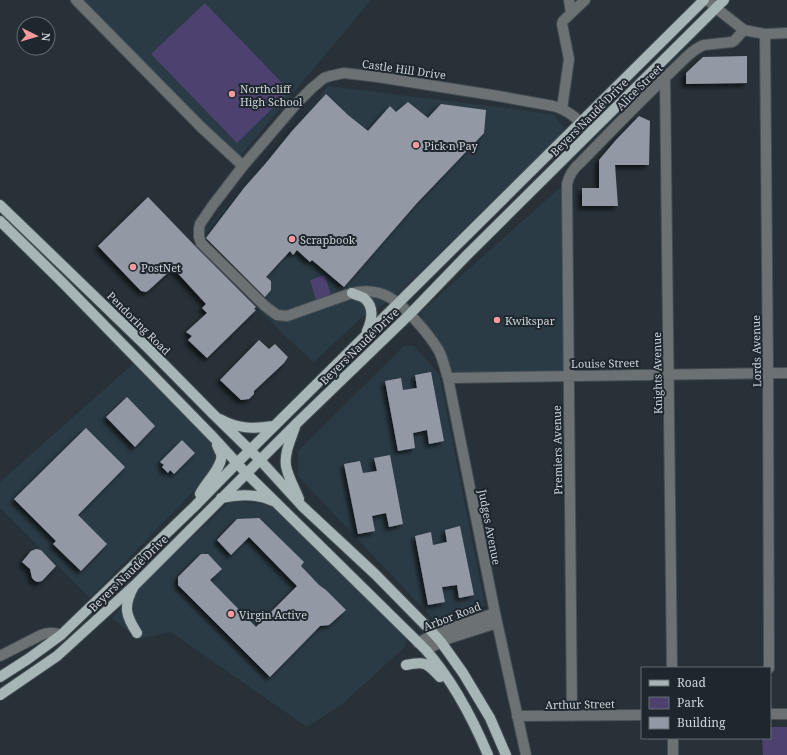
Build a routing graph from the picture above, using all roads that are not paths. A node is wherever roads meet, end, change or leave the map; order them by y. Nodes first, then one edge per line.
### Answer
1 (76, 0) edge
2 (569, 0) edge
3 (585, 0) edge
4 (704, 0) edge
5 (708, 0) edge
6 (724, 0) edge
7 (716, 8) junction
8 (571, 13) junction
9 (744, 30) junction
10 (787, 33) edge
11 (765, 34) junction
12 (665, 78) junction
13 (562, 109) junction
14 (581, 122) junction
15 (590, 132) junction
16 (243, 166) junction
17 (567, 184) joint
18 (0, 205) edge
19 (0, 221) edge
20 (352, 294) junction
21 (399, 303) junction
22 (410, 314) junction
23 (366, 335) junction
24 (768, 373) junction
25 (787, 373) edge
26 (669, 374) junction
27 (568, 376) junction
28 (448, 378) junction
29 (212, 413) junction
30 (297, 423) junction
31 (273, 426) junction
32 (215, 439) junction
33 (249, 450) junction
34 (260, 460) junction
35 (236, 462) junction
36 (246, 473) junction
37 (221, 498) junction
38 (197, 503) junction
39 (278, 504) junction
40 (302, 506) junction
41 (135, 585) junction
42 (108, 610) junction
43 (495, 612) junction
44 (497, 623) junction
45 (137, 633) dead end
46 (434, 634) junction
47 (61, 635) junction
48 (441, 642) junction
49 (418, 643) junction
50 (426, 650) junction
51 (0, 656) edge
52 (406, 665) dead end
53 (672, 667) edge
54 (769, 667) edge
55 (0, 677) edge
56 (458, 693) junction
57 (0, 695) edge
58 (771, 714) edge
59 (787, 714) edge
60 (641, 715) edge
61 (517, 716) junction
62 (572, 716) junction
63 (673, 739) edge
64 (488, 755) edge
65 (506, 755) edge
66 (526, 755) edge
67 (673, 755) edge

1 - 16 street
2 - 8 street
3 - 8 street
4 - 14 main road, Beyers Naudé Drive
5 - 7 street
6 - 7 main road, Beyers Naudé Drive
7 - 9 street
7 - 15 main road, Beyers Naudé Drive
8 - 13 street
9 - 11 street
9 - 12 street, Alice Street
10 - 11 street
11 - 24 street, Lords Avenue
12 - 17 street, Alice Street
12 - 26 street, Knights Avenue
13 - 14 street, Castle Hill Drive
13 - 16 street, Castle Hill Drive
14 - 15 street, Castle Hill Drive
14 - 21 main road, Beyers Naudé Drive
15 - 22 main road, Beyers Naudé Drive
16 - 20 street, Castle Hill Drive
17 - 27 street, Premiers Avenue
18 - 29 main road, Pendoring Road
19 - 32 main road
20 - 21 street, Castle Hill Drive
20 - 23 main road
21 - 22 street, Castle Hill Drive
21 - 23 main road, Beyers Naudé Drive
22 - 28 street, Judges Avenue
22 - 30 main road, Beyers Naudé Drive
23 - 31 main road, Beyers Naudé Drive
24 - 25 street, Louise Street
24 - 26 street, Louise Street
24 - 54 street, Lords Avenue
26 - 27 street, Louise Street
26 - 53 street, Knights Avenue
27 - 28 street, Louise Street
27 - 62 street, Premiers Avenue
28 - 43 street, Judges Avenue
29 - 31 main road
29 - 33 main road, Pendoring Road
30 - 34 main road, Beyers Naudé Drive
30 - 40 main road
31 - 33 main road, Beyers Naudé Drive
32 - 35 main road
32 - 38 main road
33 - 34 main road, Pendoring Road
33 - 35 main road, Beyers Naudé Drive
34 - 36 main road, Beyers Naudé Drive
34 - 40 main road
35 - 36 main road
35 - 38 main road, Beyers Naudé Drive
36 - 37 main road, Beyers Naudé Drive
36 - 39 main road
37 - 39 main road
37 - 41 main road, Beyers Naudé Drive
38 - 47 main road, Beyers Naudé Drive
39 - 49 main road
40 - 46 main road
41 - 42 main road, Beyers Naudé Drive
41 - 45 main road
42 - 47 main road
42 - 57 main road, Beyers Naudé Drive
43 - 44 street, Judges Avenue
43 - 46 street, Arbor Road
44 - 48 street, Arbor Road
44 - 61 street, Judges Avenue
46 - 48 main road
46 - 49 street, Arbor Road
47 - 51 street
47 - 55 main road, Beyers Naudé Drive
48 - 50 street, Arbor Road
48 - 65 main road
49 - 50 main road
50 - 56 main road
52 - 56 main road
56 - 64 main road
58 - 59 street
60 - 62 street, Arthur Street
61 - 62 street, Arthur Street
61 - 66 street, Judges Avenue
63 - 67 street

